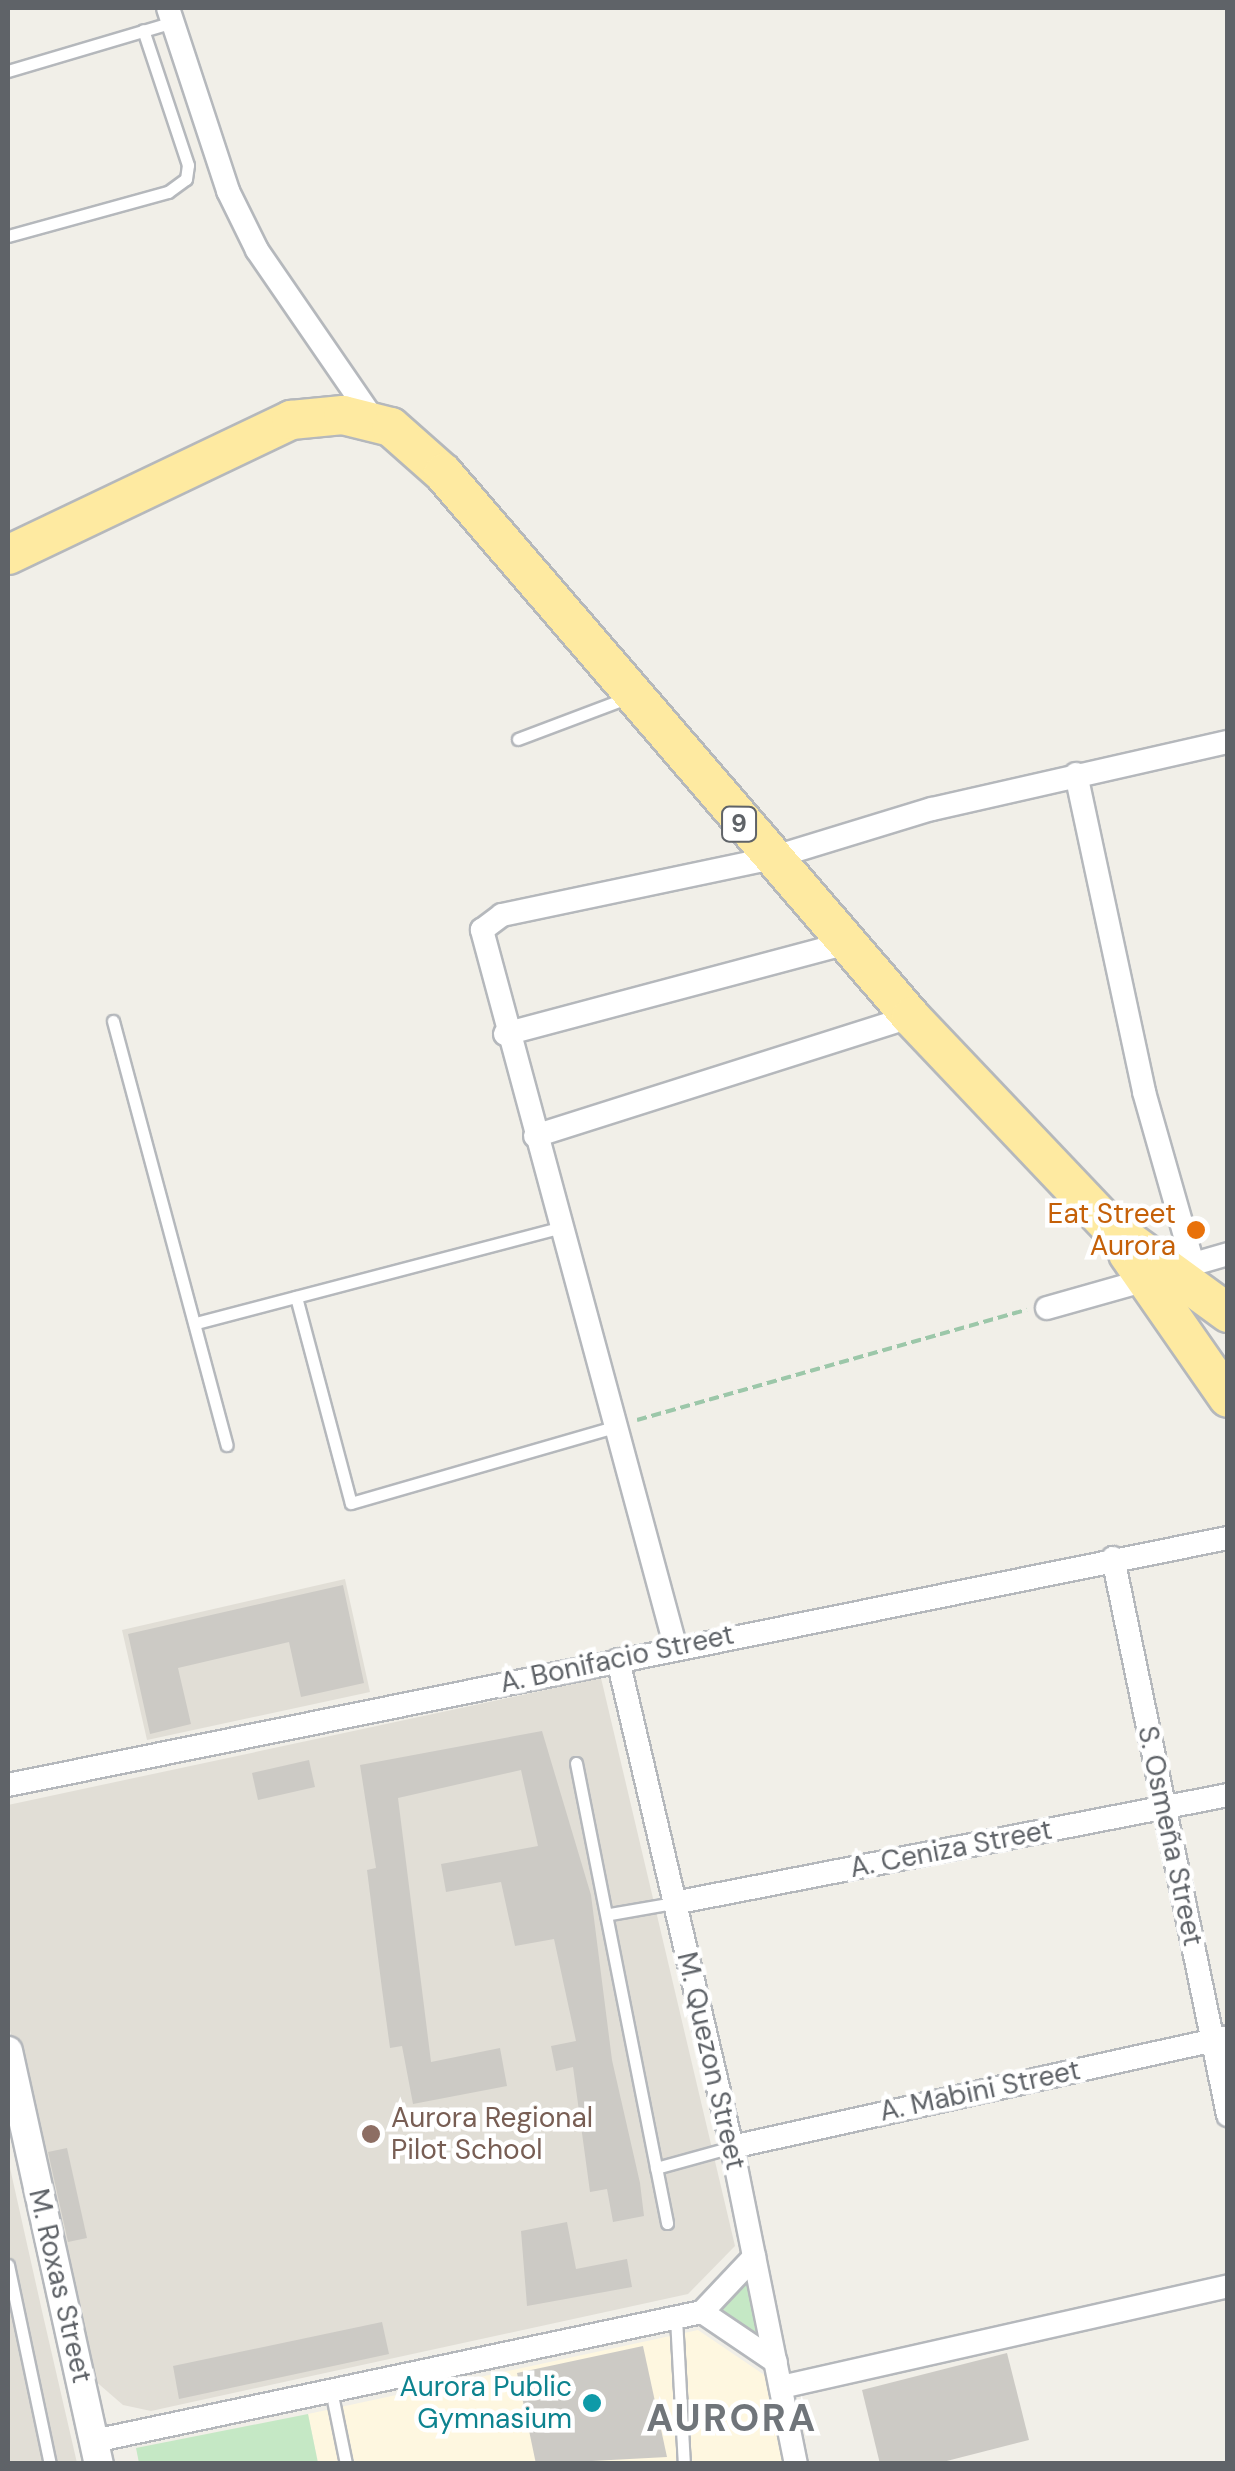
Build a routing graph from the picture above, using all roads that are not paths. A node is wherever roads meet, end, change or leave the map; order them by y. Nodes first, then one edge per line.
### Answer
1 (171, 15) edge
2 (142, 30) junction
3 (8, 70) edge
4 (8, 236) edge
5 (373, 420) junction
6 (8, 555) edge
7 (634, 696) junction
8 (518, 739) dead end
9 (1228, 742) edge
10 (1076, 774) junction
11 (768, 859) junction
12 (843, 944) junction
13 (911, 1017) junction
14 (113, 1021) dead end
15 (505, 1034) junction
16 (535, 1136) junction
17 (561, 1227) junction
18 (1228, 1254) edge
19 (1169, 1272) junction
20 (296, 1296) junction
21 (1047, 1308) road end
22 (1228, 1313) edge
23 (200, 1322) junction
24 (1228, 1398) edge
25 (620, 1425) junction
26 (228, 1446) dead end
27 (1228, 1538) edge
28 (1113, 1558) junction
29 (675, 1645) junction
30 (618, 1660) junction
31 (576, 1763) dead end
32 (8, 1785) edge
33 (1228, 1795) edge
34 (1164, 1807) junction
35 (674, 1903) junction
36 (610, 1914) junction
37 (1220, 2039) edge
38 (8, 2051) edge
39 (1228, 2115) edge
40 (732, 2147) junction
41 (656, 2168) junction
42 (667, 2222) dead end
43 (754, 2257) junction
44 (8, 2265) edge
45 (1228, 2286) edge
46 (702, 2312) junction
47 (676, 2318) junction
48 (776, 2362) junction
49 (780, 2386) junction
50 (331, 2390) junction
51 (97, 2452) edge
52 (50, 2464) edge
53 (346, 2464) edge
54 (684, 2464) edge
55 (796, 2464) edge

1 - 2 lane
1 - 5 street
2 - 3 lane
2 - 4 lane
5 - 6 highway
5 - 7 highway, 9
7 - 8 lane
7 - 11 highway, 9
9 - 10 street
10 - 11 street
10 - 19 street
11 - 12 highway, 9
11 - 15 street
12 - 13 highway, 9
12 - 15 street
13 - 16 street
13 - 19 highway, 9
14 - 23 lane
15 - 16 street
16 - 17 street
17 - 20 lane
17 - 25 street
18 - 19 street
19 - 21 street
19 - 22 highway, 9
19 - 24 highway, 9
20 - 23 lane
20 - 25 lane
23 - 26 lane
25 - 29 street
27 - 28 street, A. Bonifacio Street
28 - 29 street, A. Bonifacio Street
28 - 34 street, S. Osmeña Street
29 - 30 street, A. Bonifacio Street
30 - 32 street, A. Bonifacio Street
30 - 35 street, M. Quezon Street
31 - 36 lane
33 - 34 street, A. Ceniza Street
34 - 35 street, A. Ceniza Street
34 - 37 street, S. Osmeña Street
35 - 36 lane
35 - 40 street, M. Quezon Street
36 - 41 lane
37 - 39 street, S. Osmeña Street
37 - 40 street, A. Mabini Street
38 - 51 street, M. Roxas Street
40 - 41 lane
40 - 43 street, M. Quezon Street
41 - 42 lane
43 - 46 street
43 - 48 street, M. Quezon Street
44 - 52 lane
45 - 49 street
46 - 47 street
46 - 48 street
47 - 50 street
47 - 54 lane
48 - 49 street, M. Quezon Street
49 - 55 street, M. Quezon Street
50 - 51 street
50 - 53 lane

